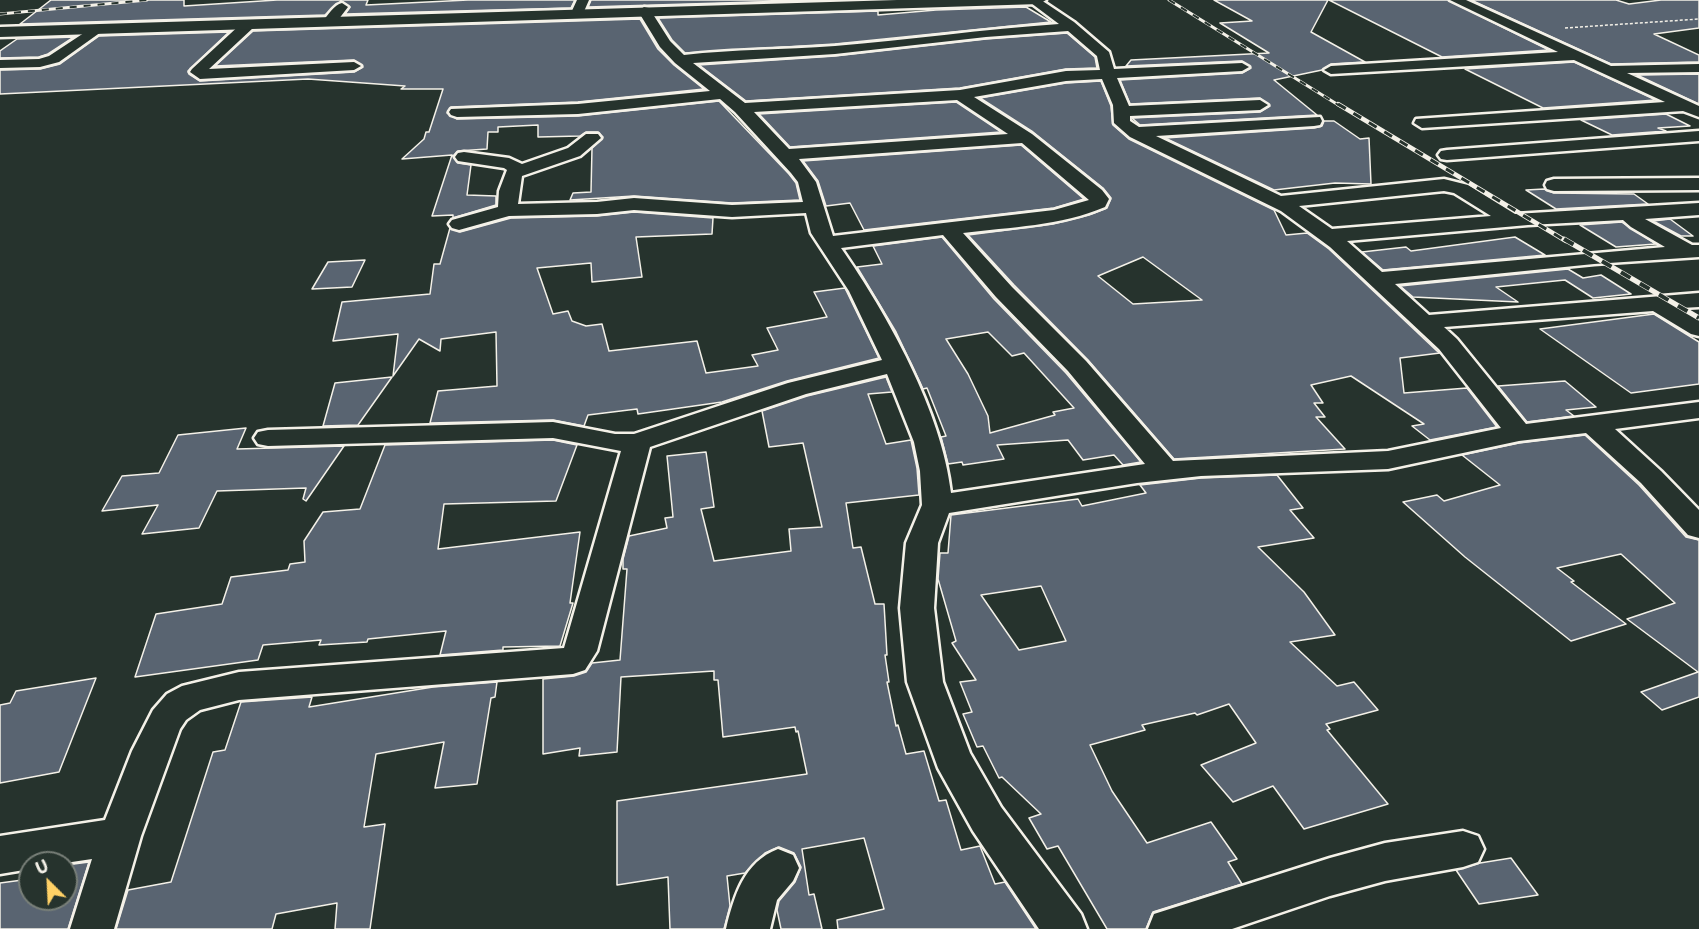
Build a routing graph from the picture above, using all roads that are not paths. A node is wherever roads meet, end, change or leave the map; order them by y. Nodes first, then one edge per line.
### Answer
1 (1033, 0) edge
2 (1039, 0) edge
3 (1456, 0) edge
4 (342, 7) dead end
5 (580, 7) edge
6 (644, 11) junction
7 (330, 21) junction
8 (248, 25) junction
9 (1070, 27) junction
10 (96, 29) junction
11 (0, 32) edge
12 (732, 42) dead end
13 (675, 54) junction
14 (1576, 56) junction
15 (0, 64) edge
16 (354, 66) dead end
17 (1242, 67) dead end
18 (1699, 68) edge
19 (1330, 70) dead end
20 (1608, 70) junction
21 (1108, 74) junction
22 (960, 95) junction
23 (731, 101) junction
24 (1275, 105) dead end
25 (1695, 106) edge
26 (1121, 111) junction
27 (457, 112) dead end
28 (1314, 121) dead end
29 (1422, 123) dead end
30 (1136, 133) junction
31 (1699, 136) edge
32 (592, 138) dead end
33 (1026, 138) junction
34 (786, 155) junction
35 (1447, 155) dead end
36 (464, 158) dead end
37 (518, 170) junction
38 (1699, 183) edge
39 (1554, 185) dead end
40 (1278, 202) junction
41 (813, 207) junction
42 (1699, 209) edge
43 (508, 210) junction
44 (1639, 213) junction
45 (1511, 220) junction
46 (459, 224) dead end
47 (950, 229) junction
48 (1328, 236) junction
49 (827, 243) junction
50 (1693, 251) edge
51 (1376, 279) junction
52 (1699, 300) edge
53 (1658, 304) junction
54 (1424, 322) junction
55 (1699, 330) edge
56 (896, 364) junction
57 (1699, 410) edge
58 (1592, 423) junction
59 (1519, 433) junction
60 (268, 438) dead end
61 (637, 442) junction
62 (1166, 471) junction
63 (937, 505) junction
64 (1699, 528) edge
65 (120, 836) junction
66 (1463, 849) dead end
67 (0, 855) edge
68 (778, 868) dead end
69 (92, 929) edge
70 (748, 929) edge
71 (1065, 929) edge
72 (1170, 929) edge

1 - 2 main road
1 - 6 main road
1 - 9 street
3 - 14 street
4 - 7 street
5 - 6 main road
5 - 7 main road
6 - 13 street
7 - 8 main road
8 - 10 main road
8 - 16 street
9 - 13 street
9 - 21 street
10 - 11 main road
10 - 15 street
12 - 13 street
13 - 23 street
14 - 19 street
14 - 20 street
17 - 21 street
18 - 20 street
20 - 25 street
21 - 22 street
21 - 26 street
22 - 23 street
22 - 33 street
23 - 27 street
23 - 34 street
24 - 26 street
25 - 29 street
26 - 30 street
28 - 30 street
30 - 40 street
31 - 35 street
32 - 37 street
33 - 34 street
33 - 47 street
34 - 41 street
36 - 37 street
37 - 43 street
38 - 39 street
40 - 45 street
40 - 48 street
41 - 43 street
41 - 49 street
42 - 44 street
43 - 46 street
44 - 45 street
44 - 50 street
45 - 48 street
47 - 49 street
47 - 62 street
48 - 51 street
49 - 56 street
50 - 51 street
51 - 54 street
52 - 53 street
53 - 54 street
53 - 55 street
54 - 59 street
56 - 61 street
56 - 63 street
57 - 58 street
58 - 59 street
58 - 64 street
59 - 62 street
60 - 61 street
61 - 65 street
62 - 63 street
63 - 71 street
65 - 67 street
65 - 69 street
66 - 72 street
68 - 70 street

